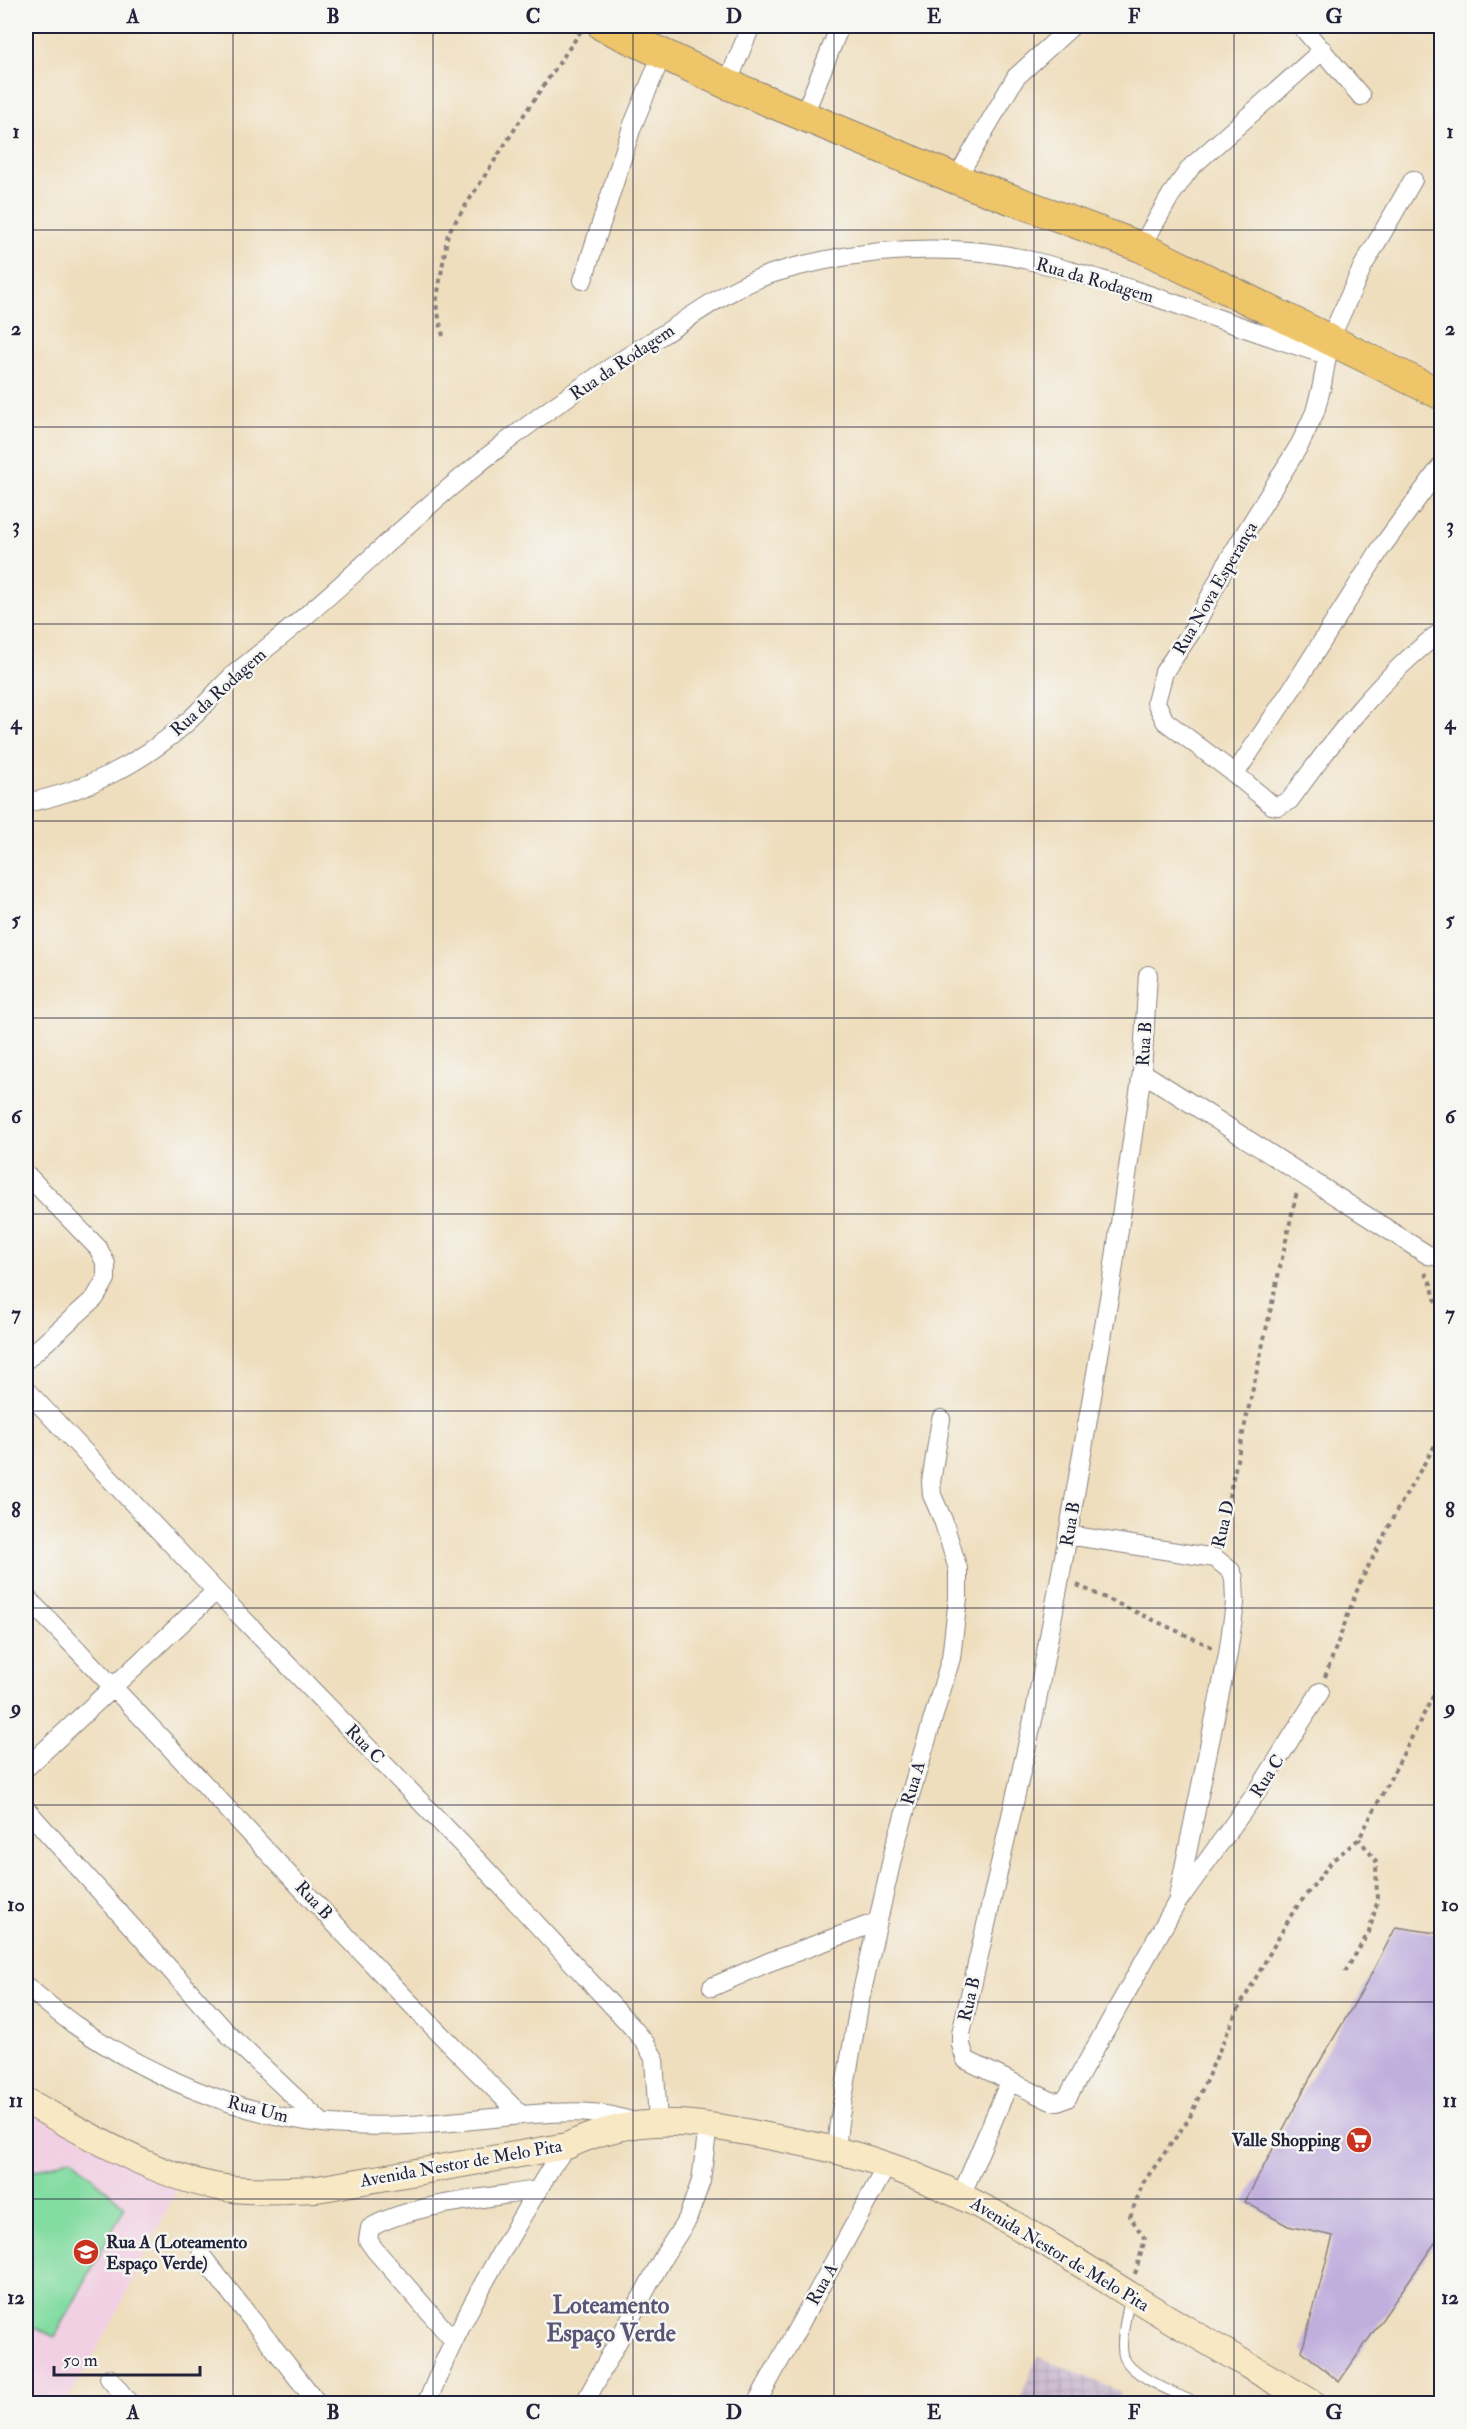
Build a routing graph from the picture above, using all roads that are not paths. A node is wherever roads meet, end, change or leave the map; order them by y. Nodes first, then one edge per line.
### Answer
1 (751, 26) edge
2 (840, 26) edge
3 (1072, 26) edge
4 (1301, 26) edge
5 (614, 28) edge
6 (1323, 50) junction
7 (663, 52) junction
8 (727, 84) junction
9 (1361, 96) dead end
10 (804, 116) junction
11 (956, 179) junction
12 (1413, 180) dead end
13 (1141, 247) junction
14 (584, 280) dead end
15 (1328, 347) junction
16 (1442, 395) edge
17 (1442, 465) edge
18 (1442, 632) edge
19 (1235, 774) junction
20 (26, 803) edge
21 (1148, 975) dead end
22 (1142, 1072) junction
23 (26, 1174) edge
24 (1442, 1257) edge
25 (26, 1360) edge
26 (26, 1393) edge
27 (941, 1419) dead end
28 (1068, 1535) junction
29 (216, 1591) junction
30 (26, 1597) edge
31 (113, 1685) junction
32 (1320, 1692) road end
33 (26, 1768) edge
34 (26, 1809) edge
35 (1176, 1904) junction
36 (877, 1922) junction
37 (26, 1986) edge
38 (712, 1987) dead end
39 (1009, 2083) junction
40 (26, 2101) edge
41 (521, 2115) junction
42 (322, 2123) junction
43 (648, 2123) junction
44 (708, 2125) junction
45 (567, 2146) junction
46 (836, 2150) junction
47 (887, 2165) junction
48 (537, 2190) junction
49 (961, 2196) junction
50 (201, 2255) dead end
51 (1130, 2295) junction
52 (454, 2341) junction
53 (109, 2378) dead end
54 (433, 2402) edge
55 (130, 2403) edge
56 (318, 2403) edge
57 (584, 2403) edge
58 (756, 2403) edge
59 (1199, 2403) edge
60 (1314, 2403) edge

1 - 8 street
2 - 10 street
3 - 11 street
4 - 6 street
5 - 7 main road
6 - 9 street
6 - 13 street
7 - 8 main road
7 - 14 street
8 - 10 main road
10 - 11 main road
11 - 13 main road
12 - 15 street, Rua Nova Esperança
13 - 15 main road
15 - 16 main road
15 - 19 street, Rua Nova Esperança
15 - 20 street, Rua da Rodagem
17 - 19 street
18 - 19 street, Rua Nova Esperança
21 - 22 street, Rua B
22 - 24 street
22 - 28 street, Rua B
23 - 25 street
26 - 29 street, Rua C
27 - 36 street, Rua A
28 - 35 street, Rua D
28 - 39 street, Rua B
29 - 31 street
29 - 43 street, Rua C
30 - 31 street, Rua B
31 - 33 street
31 - 41 street, Rua B
32 - 35 street, Rua C
34 - 42 street
35 - 39 street, Rua C
36 - 38 street
36 - 46 street, Rua A
37 - 42 street, Rua Um
39 - 49 street
40 - 45 main road, Avenida Nestor de Melo Pita
41 - 42 street, Rua Um
41 - 43 street
43 - 44 main road, Avenida Nestor de Melo Pita
43 - 45 main road, Avenida Nestor de Melo Pita
44 - 46 main road, Avenida Nestor de Melo Pita
44 - 57 street
45 - 48 street
46 - 47 main road, Avenida Nestor de Melo Pita
47 - 49 main road, Avenida Nestor de Melo Pita
47 - 58 street, Rua A
48 - 52 street
48 - 52 street
49 - 51 main road, Avenida Nestor de Melo Pita
50 - 56 street
51 - 59 lane
51 - 60 main road, Avenida Nestor de Melo Pita
52 - 54 street
53 - 55 street

